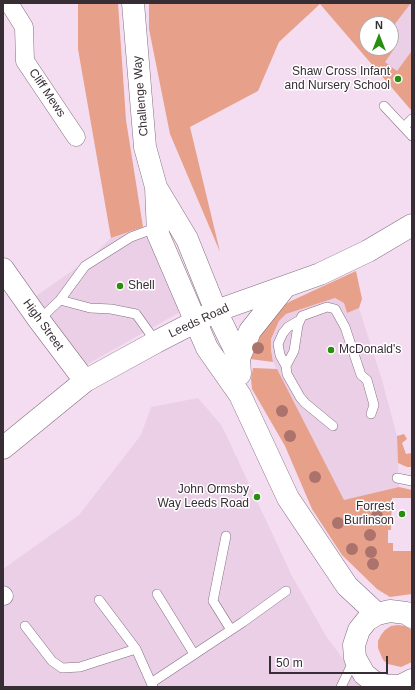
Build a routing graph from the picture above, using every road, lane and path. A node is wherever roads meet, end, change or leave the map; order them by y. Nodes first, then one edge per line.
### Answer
1 (9, 3) edge
2 (133, 3) edge
3 (384, 106) dead end
4 (412, 119) edge
5 (404, 127) junction
6 (412, 136) edge
7 (76, 137) dead end
8 (156, 187) junction
9 (412, 225) edge
10 (158, 227) junction
11 (3, 268) edge
12 (285, 286) junction
13 (60, 300) junction
14 (216, 311) junction
15 (39, 320) junction
16 (300, 320) junction
17 (195, 321) junction
18 (156, 342) junction
19 (239, 358) junction
20 (286, 366) junction
21 (85, 381) junction
22 (240, 395) junction
23 (370, 414) dead end
24 (333, 426) dead end
25 (3, 448) edge
26 (397, 478) dead end
27 (412, 481) edge
28 (226, 536) dead end
29 (347, 586) junction
30 (286, 591) dead end
31 (157, 594) dead end
32 (99, 600) dead end
33 (377, 614) junction
34 (410, 614) edge
35 (25, 626) dead end
36 (231, 630) junction
37 (359, 630) junction
38 (136, 649) junction
39 (194, 654) junction
40 (355, 658) junction
41 (368, 684) edge
42 (405, 684) edge
43 (152, 685) edge
44 (341, 687) edge

1 - 7 street, Cliff Mews
2 - 8 main road, Challenge Way
3 - 5 lane
4 - 5 lane
5 - 6 lane
8 - 10 main road, Challenge Way
8 - 14 main road, Challenge Way
9 - 12 main road, Leeds Road
10 - 13 lane
10 - 17 main road, Challenge Way
11 - 15 main road, High Street
12 - 14 main road, Leeds Road
12 - 19 main road
13 - 15 lane
13 - 18 lane
14 - 17 main road, Leeds Road
14 - 19 main road, Challenge Way
15 - 21 main road, High Street
16 - 20 lane
16 - 20 lane
16 - 23 lane
17 - 18 main road, Leeds Road
17 - 22 main road, Challenge Way
18 - 21 main road, Leeds Road
19 - 22 main road
20 - 24 lane
21 - 25 main road, Leeds Road
22 - 29 main road
26 - 27 lane
28 - 36 lane
29 - 33 main road
29 - 37 main road
30 - 36 lane
31 - 39 lane
32 - 38 lane
33 - 34 main road
33 - 37 main road
35 - 38 lane
36 - 39 lane
37 - 40 main road
38 - 43 lane
39 - 43 lane
40 - 41 main road
40 - 44 lane
41 - 42 main road

